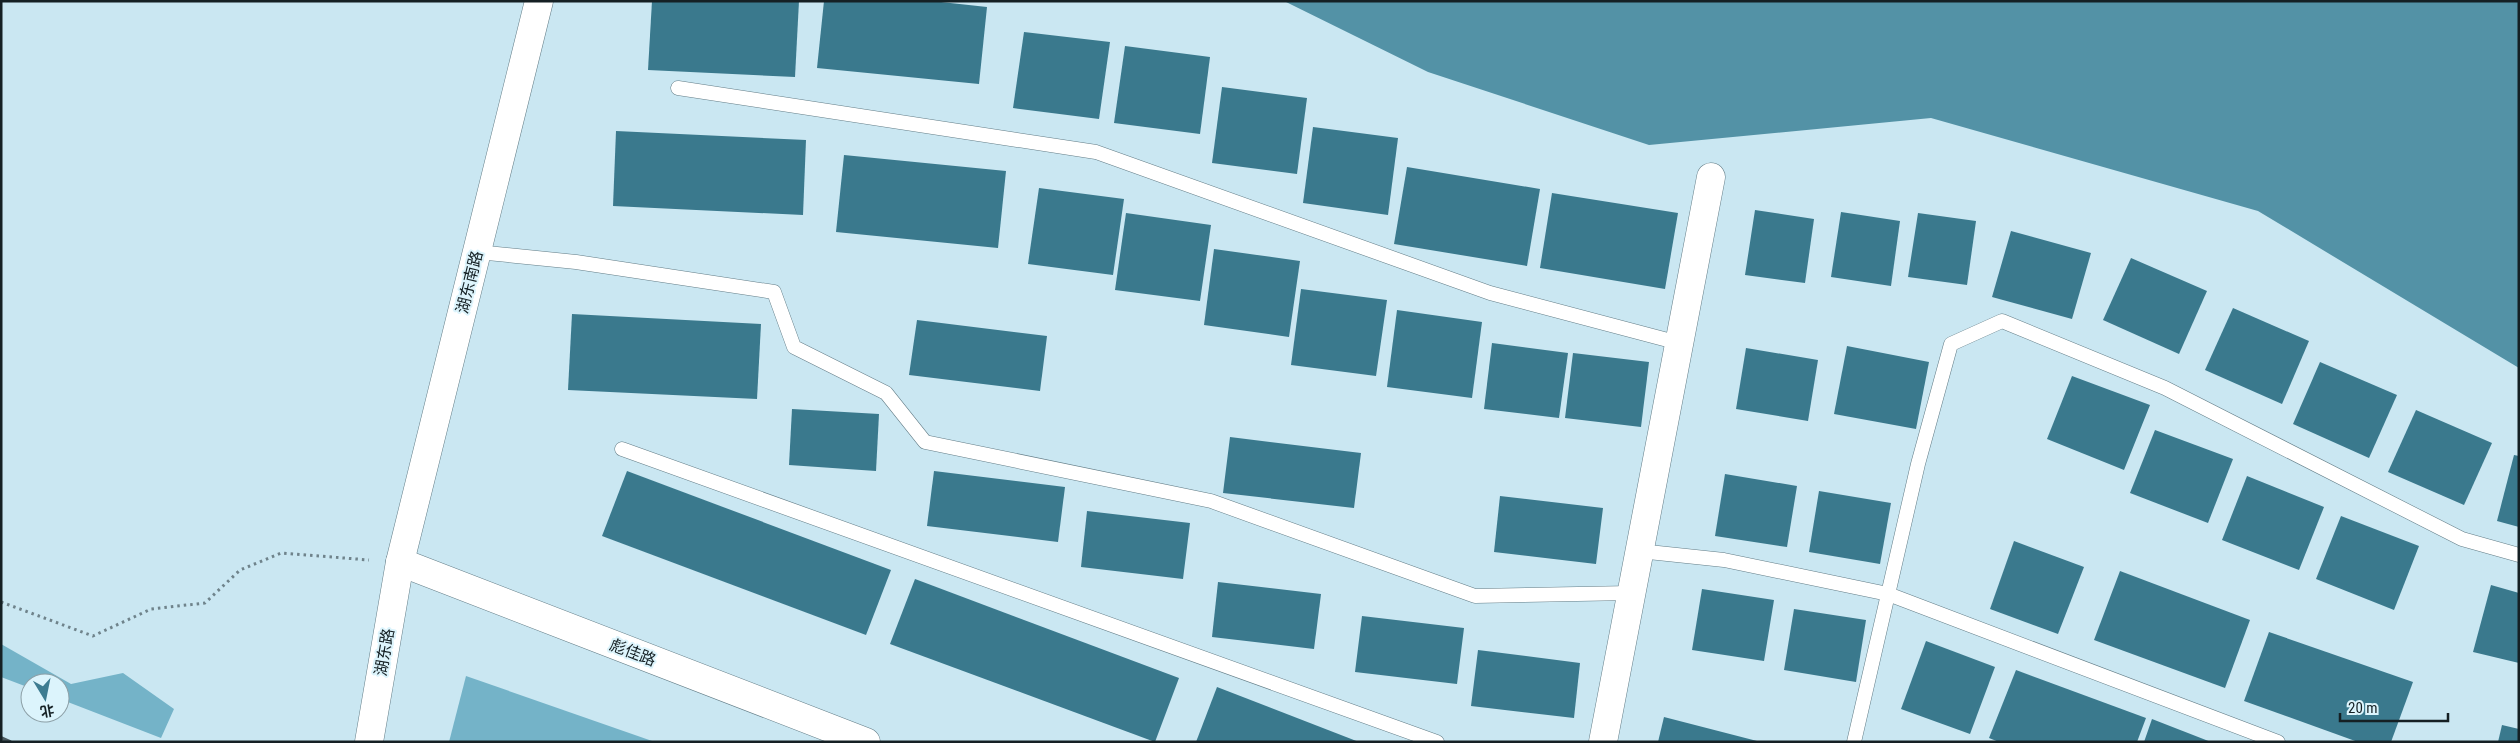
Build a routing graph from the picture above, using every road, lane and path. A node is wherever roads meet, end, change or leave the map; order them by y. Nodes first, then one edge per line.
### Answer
1 (539, 1) edge
2 (678, 88) dead end
3 (1711, 177) dead end
4 (477, 252) junction
5 (1679, 343) junction
6 (622, 449) dead end
7 (1639, 551) junction
8 (2519, 555) edge
9 (400, 562) junction
10 (1631, 593) junction
11 (1888, 594) junction
12 (1, 602) edge
13 (369, 742) edge
14 (866, 742) edge
15 (1437, 742) edge
16 (1603, 742) edge
17 (1854, 742) edge
18 (2278, 742) edge

1 - 4 street, 湖东南路
2 - 5 lane
3 - 5 street
4 - 9 street, 湖东南路
4 - 10 lane
5 - 7 street
6 - 15 lane
7 - 10 street
7 - 11 lane
8 - 11 lane
9 - 12 path
9 - 13 street, 湖东路
9 - 14 street, 彪佳路
10 - 16 street
11 - 17 lane
11 - 18 lane

